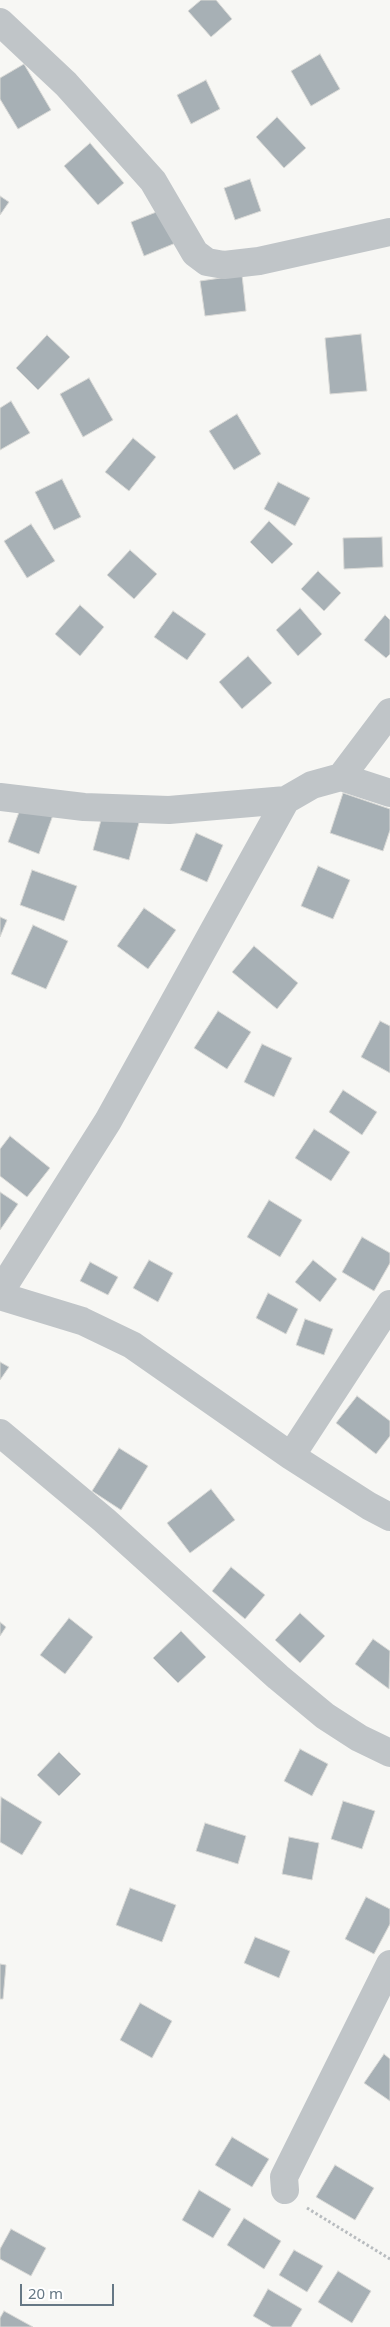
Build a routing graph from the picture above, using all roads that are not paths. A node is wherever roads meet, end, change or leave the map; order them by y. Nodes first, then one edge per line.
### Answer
1 (2, 28) edge
2 (390, 232) edge
3 (390, 712) edge
4 (342, 778) junction
5 (390, 793) edge
6 (0, 796) edge
7 (286, 800) junction
8 (0, 1292) edge
9 (0, 1296) edge
10 (390, 1304) edge
11 (0, 1433) edge
12 (291, 1456) junction
13 (390, 1517) edge
14 (390, 1753) edge
15 (390, 1964) edge
16 (285, 2190) road end

1 - 2 street
3 - 4 street
4 - 5 street
4 - 7 street
6 - 7 street
7 - 8 street
9 - 12 street
10 - 12 street
11 - 14 street
12 - 13 street
15 - 16 street

